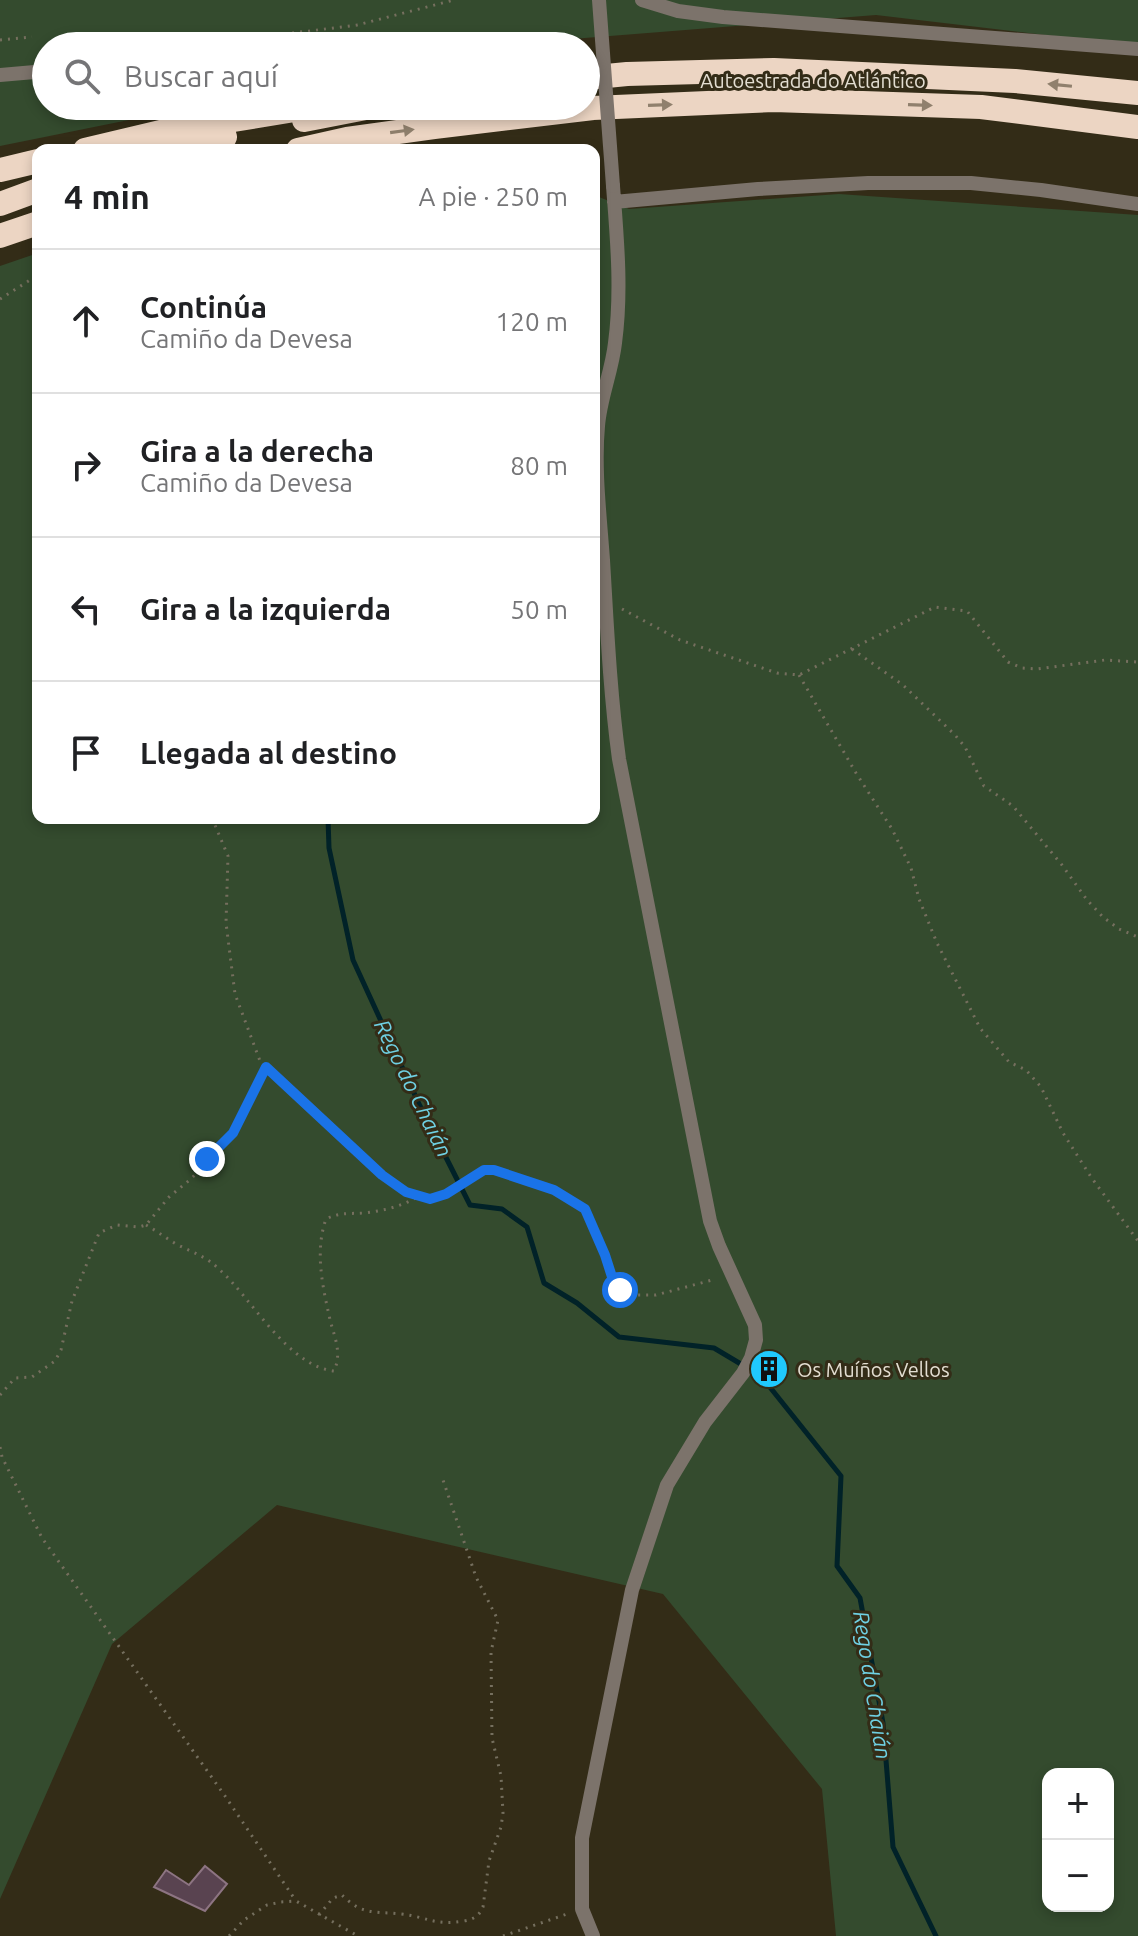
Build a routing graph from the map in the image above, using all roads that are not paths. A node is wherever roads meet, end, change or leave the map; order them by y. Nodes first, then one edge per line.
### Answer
1 (599, 0) edge
2 (642, 0) edge
3 (1138, 49) edge
4 (32, 72) edge
5 (0, 75) edge
6 (600, 77) edge
7 (1138, 93) edge
8 (600, 108) edge
9 (233, 120) edge
10 (310, 120) edge
11 (493, 120) edge
12 (1138, 127) edge
13 (110, 144) edge
14 (196, 144) edge
15 (325, 144) edge
16 (32, 162) edge
17 (0, 170) edge
18 (32, 192) edge
19 (614, 202) junction
20 (0, 204) edge
21 (1138, 204) edge
22 (32, 225) edge
23 (0, 236) edge
24 (600, 411) edge
25 (600, 509) edge
26 (593, 1936) edge

1 - 19 street, bridge
2 - 3 street
4 - 5 street
7 -> 6 highway, Autoestrada do Atlántico
8 -> 12 highway, Autoestrada do Atlántico
9 - 13 highway
10 - 14 highway
15 -> 11 highway, Autoestrada do Atlántico
16 - 17 highway
18 - 20 highway
19 - 21 street
19 - 24 street
22 - 23 highway
25 - 26 street

